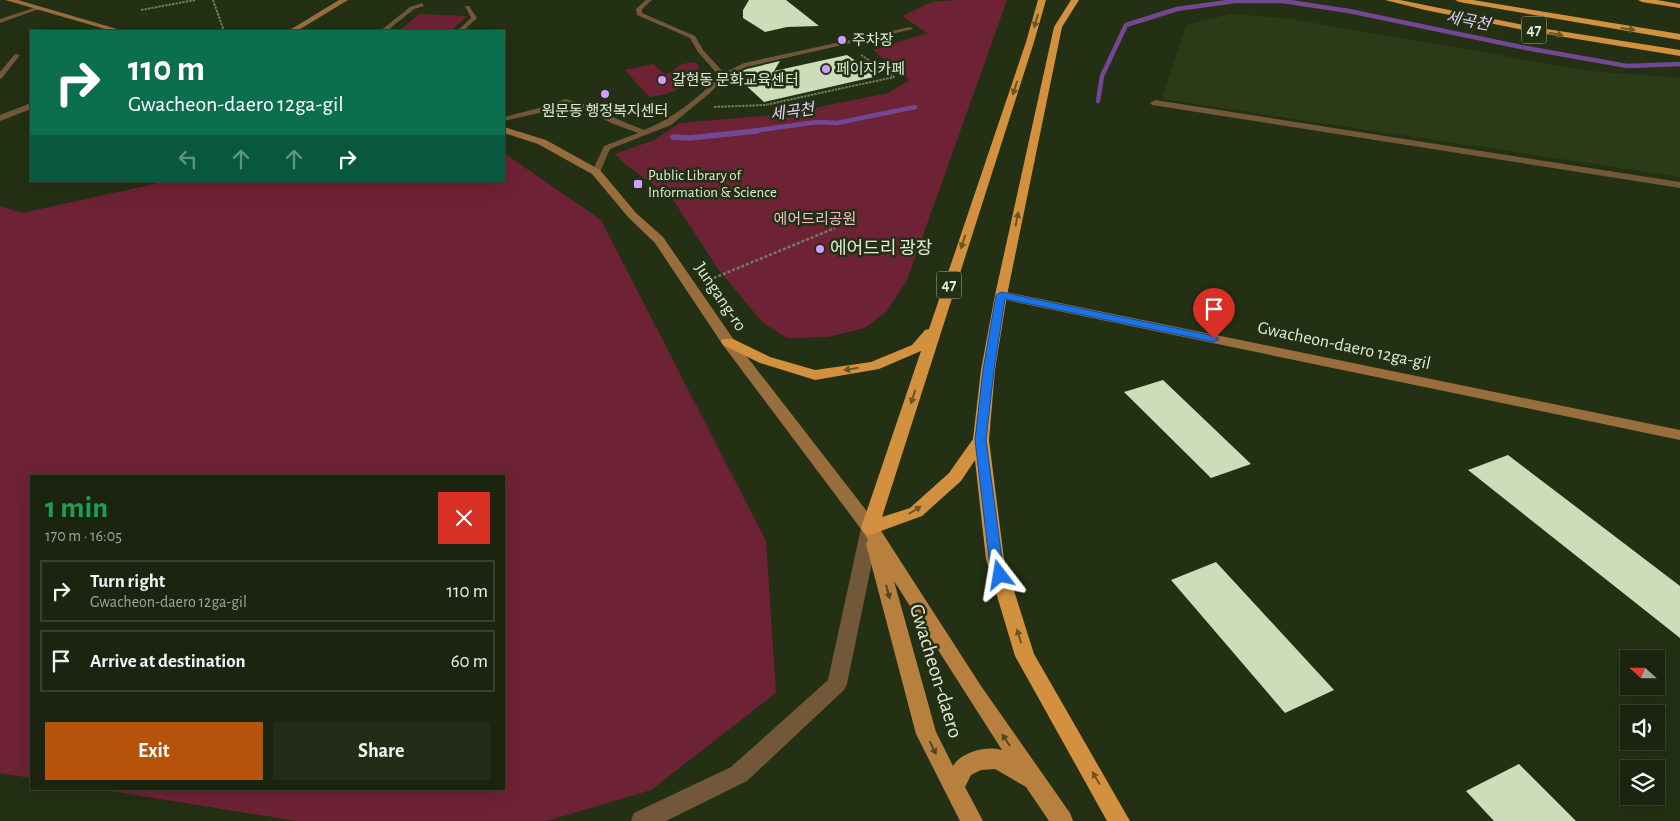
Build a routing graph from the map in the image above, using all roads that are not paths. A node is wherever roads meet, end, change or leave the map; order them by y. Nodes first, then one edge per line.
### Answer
1 (9, 0) edge
2 (344, 0) edge
3 (649, 0) edge
4 (1042, 0) edge
5 (1075, 0) edge
6 (1388, 0) edge
7 (1459, 0) edge
8 (1512, 0) edge
9 (1642, 0) edge
10 (422, 5) dead end
11 (1680, 6) edge
12 (467, 7) dead end
13 (36, 9) junction
14 (0, 21) edge
15 (1661, 25) dead end
16 (910, 29) dead end
17 (116, 30) edge
18 (294, 30) edge
19 (384, 30) edge
20 (461, 30) edge
21 (1680, 37) edge
22 (1680, 53) edge
23 (17, 55) dead end
24 (8, 66) junction
25 (0, 67) edge
26 (723, 76) junction
27 (0, 77) edge
28 (1156, 103) dead end
29 (30, 106) edge
30 (0, 118) edge
31 (505, 119) edge
32 (505, 130) edge
33 (646, 133) junction
34 (596, 172) junction
35 (1680, 185) edge
36 (1001, 295) junction
37 (937, 324) junction
38 (728, 342) junction
39 (1680, 435) edge
40 (980, 440) junction
41 (870, 528) junction
42 (1033, 781) junction
43 (953, 788) junction
44 (642, 821) edge
45 (972, 821) edge
46 (1062, 821) edge
47 (1119, 821) edge

1 - 13 street
2 - 18 street
3 - 26 lane
4 -> 37 highway, 47
36 -> 5 highway
6 -> 22 highway, 47
7 -> 21 highway
8 - 15 highway
9 - 11 highway
10 - 19 lane
12 - 20 lane
13 - 14 lane
13 - 17 street
16 - 26 lane
23 - 24 lane
24 - 25 lane
24 - 27 lane
26 - 33 lane
28 - 35 street
29 - 30 street
31 - 33 lane
32 - 34 street, Jungang-ro
33 - 34 lane
34 - 38 street, Jungang-ro
36 - 39 street, Gwacheon-daero 12ga-gil
36 - 40 highway
37 -> 38 highway
37 -> 41 highway, 47
38 - 41 street, Jungang-ro
41 -> 40 highway
47 -> 40 highway
42 -> 41 main road
41 -> 43 main road, Gwacheon-daero
41 - 44 street
42 - 43 main road
42 - 46 main road
43 - 45 main road, Gwacheon-daero

